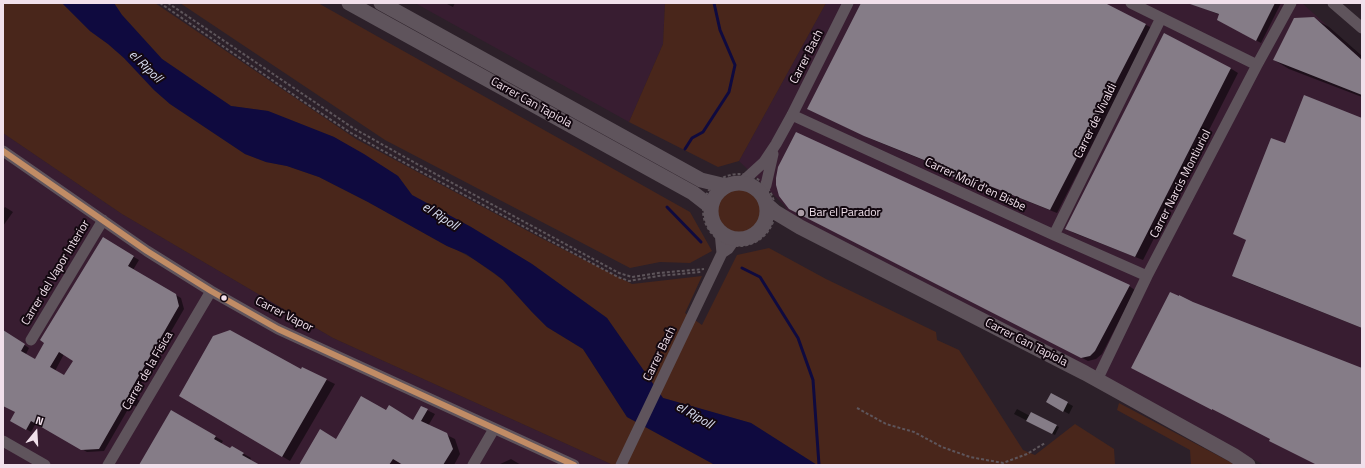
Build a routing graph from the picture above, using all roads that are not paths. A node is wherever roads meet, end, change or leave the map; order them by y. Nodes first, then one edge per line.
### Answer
1 (349, 3) edge
2 (381, 3) edge
3 (848, 3) edge
4 (1131, 3) edge
5 (1291, 3) edge
6 (1333, 3) edge
7 (1161, 18) junction
8 (1362, 28) edge
9 (1257, 65) junction
10 (792, 115) junction
11 (776, 144) junction
12 (3, 151) edge
13 (733, 182) junction
14 (708, 204) junction
15 (767, 208) junction
16 (103, 220) junction
17 (1054, 235) junction
18 (727, 239) junction
19 (1147, 276) junction
20 (211, 291) junction
21 (31, 340) dead end
22 (1097, 380) junction
23 (494, 429) junction
24 (3, 441) edge
25 (46, 465) edge
26 (108, 465) edge
27 (473, 465) edge
28 (574, 465) edge
29 (621, 465) edge
30 (1248, 465) edge

1 - 14 street, Carrer Can Tapiola
2 - 13 street, Carrer Can Tapiola
3 - 10 street, Carrer Bach
4 - 7 street
5 - 9 street, Carrer Narcis Montiuriol
6 - 8 street
7 - 9 street
7 - 17 street, Carrer de Vivaldi
9 - 19 street, Carrer Narcis Montiuriol
10 - 11 street, Carrer Bach
10 - 17 street, Carrer Molí d'en Bisbe
11 - 13 street, Carrer Bach
11 - 15 street, Carrer Bach
12 - 16 street, Carrer Vapor
13 - 14 street
13 - 15 street
14 - 18 street
15 - 18 street
15 - 22 street, Carrer Can Tapiola
16 - 20 street, Carrer Vapor
16 - 21 street, Carrer del Vapor Interior
17 - 19 street, Carrer Molí d'en Bisbe
18 - 29 street, Carrer Bach
19 - 22 street, Carrer Narcis Montiuriol
20 - 23 street, Carrer Vapor
20 - 26 street, Carrer de la Física
22 - 30 street, Carrer Can Tapiola
23 - 27 street
23 - 28 street, Carrer Vapor
24 - 25 street

